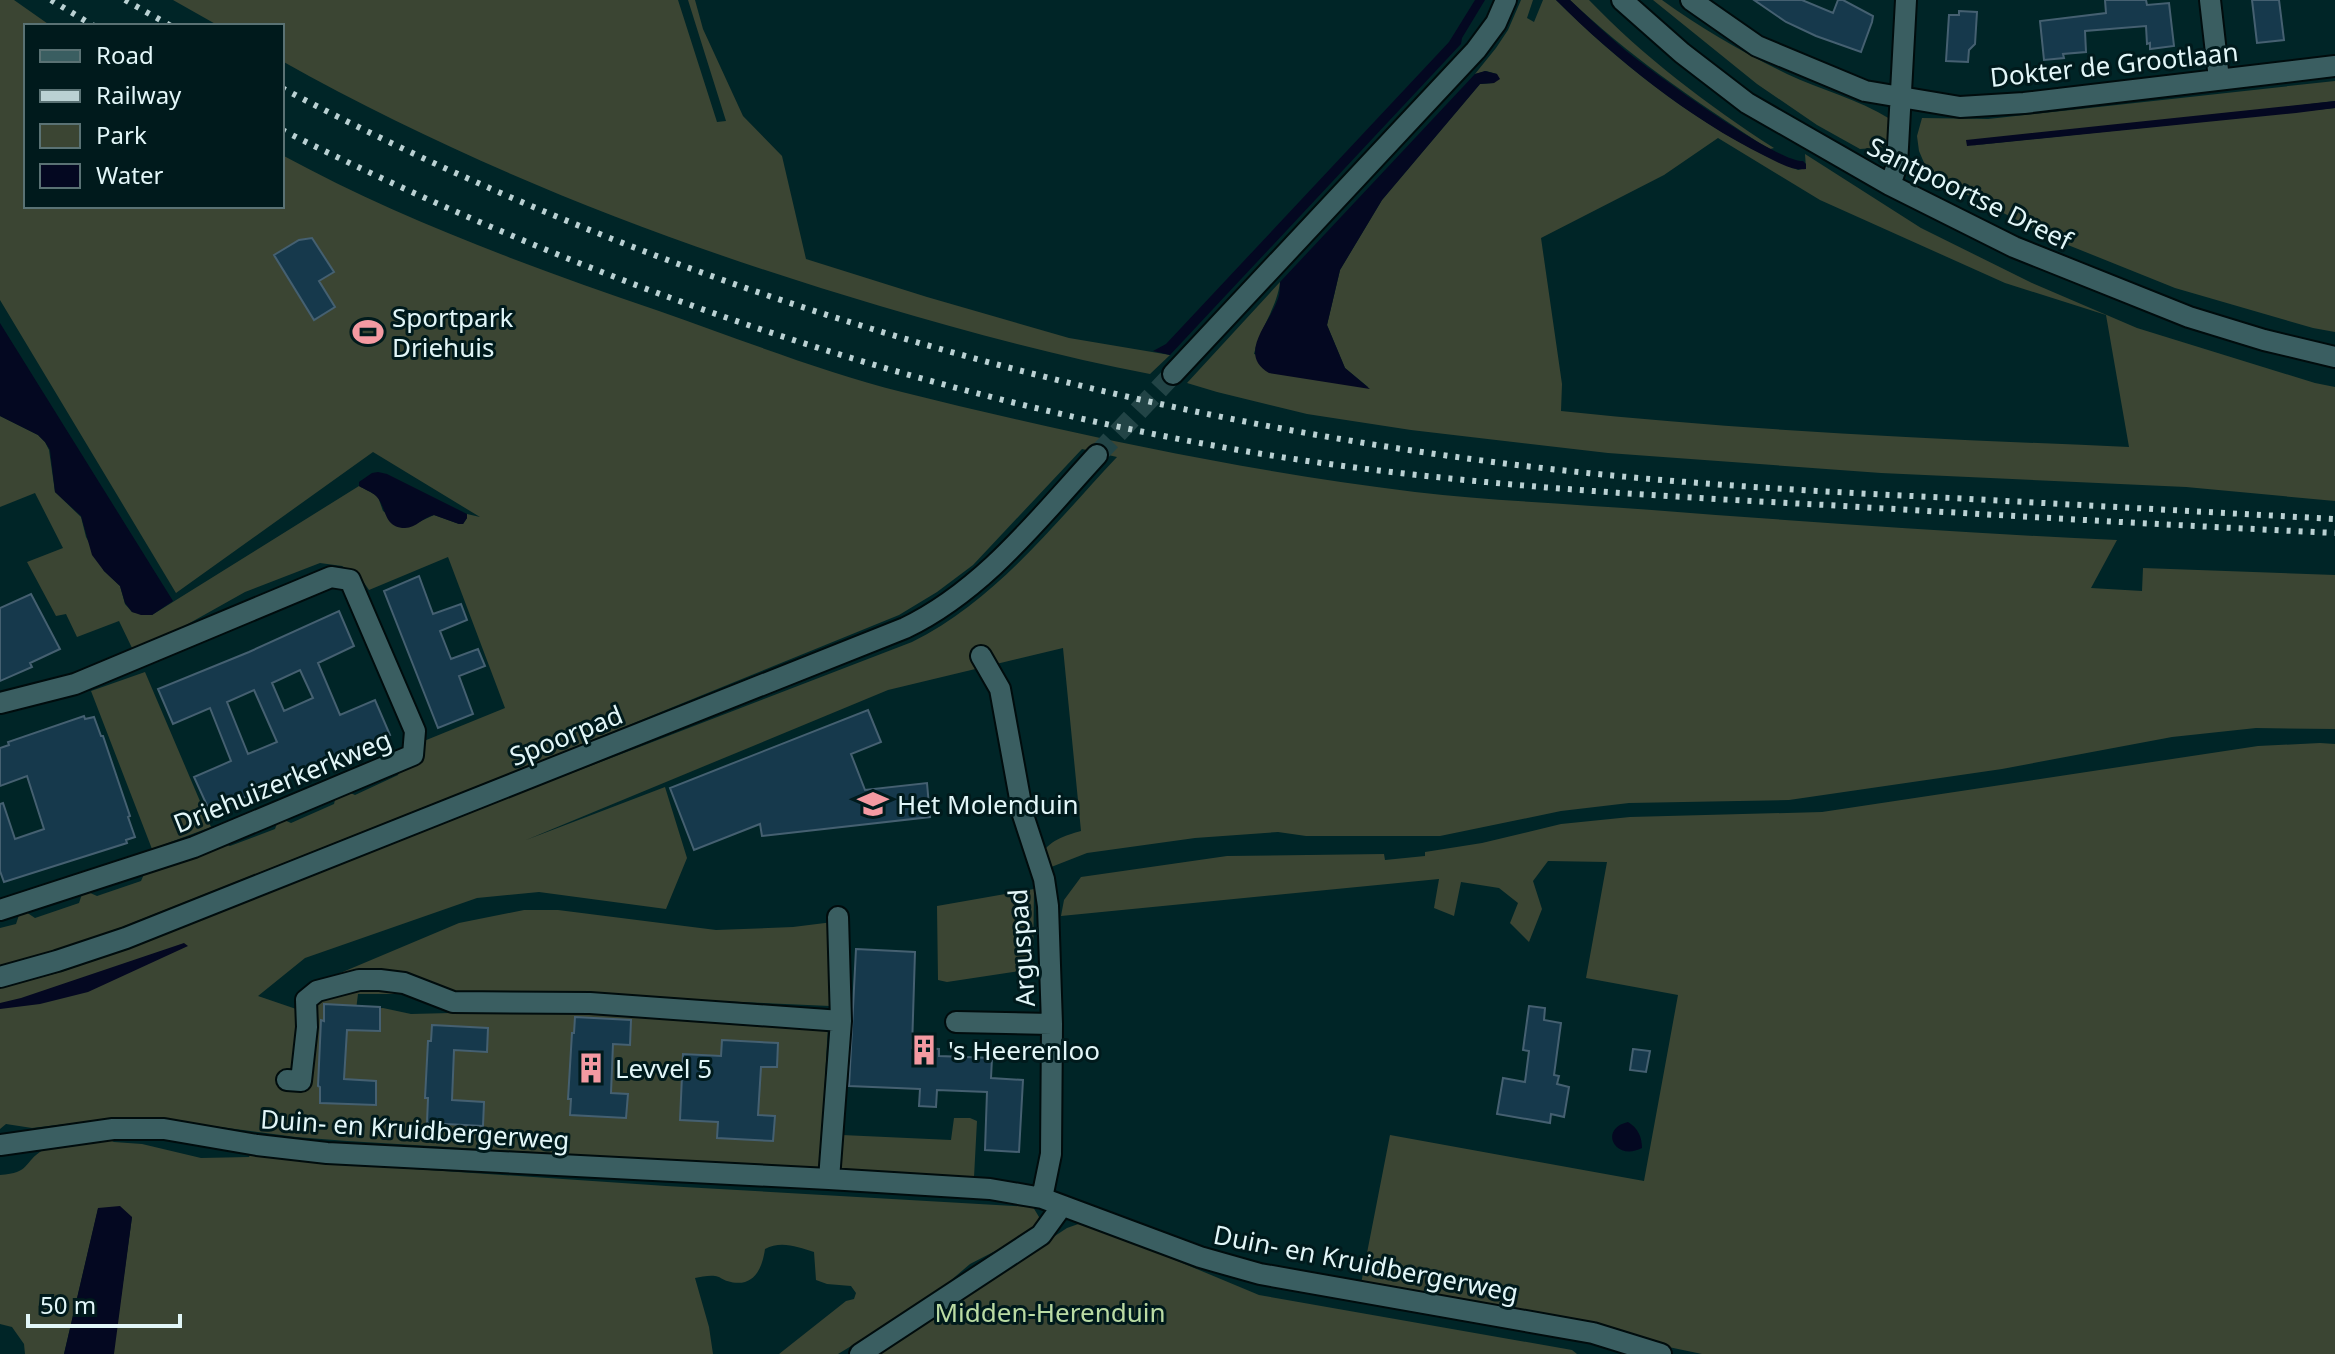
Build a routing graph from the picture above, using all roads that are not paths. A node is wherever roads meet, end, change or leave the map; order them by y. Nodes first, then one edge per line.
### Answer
1 (1506, 0) edge
2 (1622, 0) edge
3 (1691, 0) edge
4 (1906, 0) edge
5 (2210, 0) edge
6 (2335, 66) edge
7 (2219, 79) junction
8 (1899, 98) junction
9 (1890, 185) junction
10 (2335, 357) edge
11 (1173, 374) tunnel mouth
12 (1097, 455) tunnel mouth
13 (981, 656) dead end
14 (0, 703) edge
15 (0, 910) edge
16 (838, 917) dead end
17 (0, 977) edge
18 (841, 1021) junction
19 (956, 1022) dead end
20 (1052, 1024) junction
21 (287, 1080) dead end
22 (0, 1145) edge
23 (829, 1179) junction
24 (1052, 1202) junction
25 (860, 1354) edge
26 (1661, 1354) edge

1 - 11 street
2 - 9 street, Santpoortse Dreef
3 - 8 street, Dokter de Grootlaan
4 - 8 street
5 - 7 street
6 - 7 street, Dokter de Grootlaan
7 - 8 street, Dokter de Grootlaan
8 - 9 street
9 - 10 street, Santpoortse Dreef
12 - 17 street, Spoorpad
13 - 20 street, Arguspad
14 - 15 street, Driehuizerkerkweg
16 - 18 street
18 - 21 street, Duin- en Kruidbergerweg
18 - 23 street
19 - 20 street
20 - 24 street, Arguspad
22 - 23 street, Duin- en Kruidbergerweg
23 - 24 street, Duin- en Kruidbergerweg
24 - 25 street
24 - 26 street, Duin- en Kruidbergerweg

